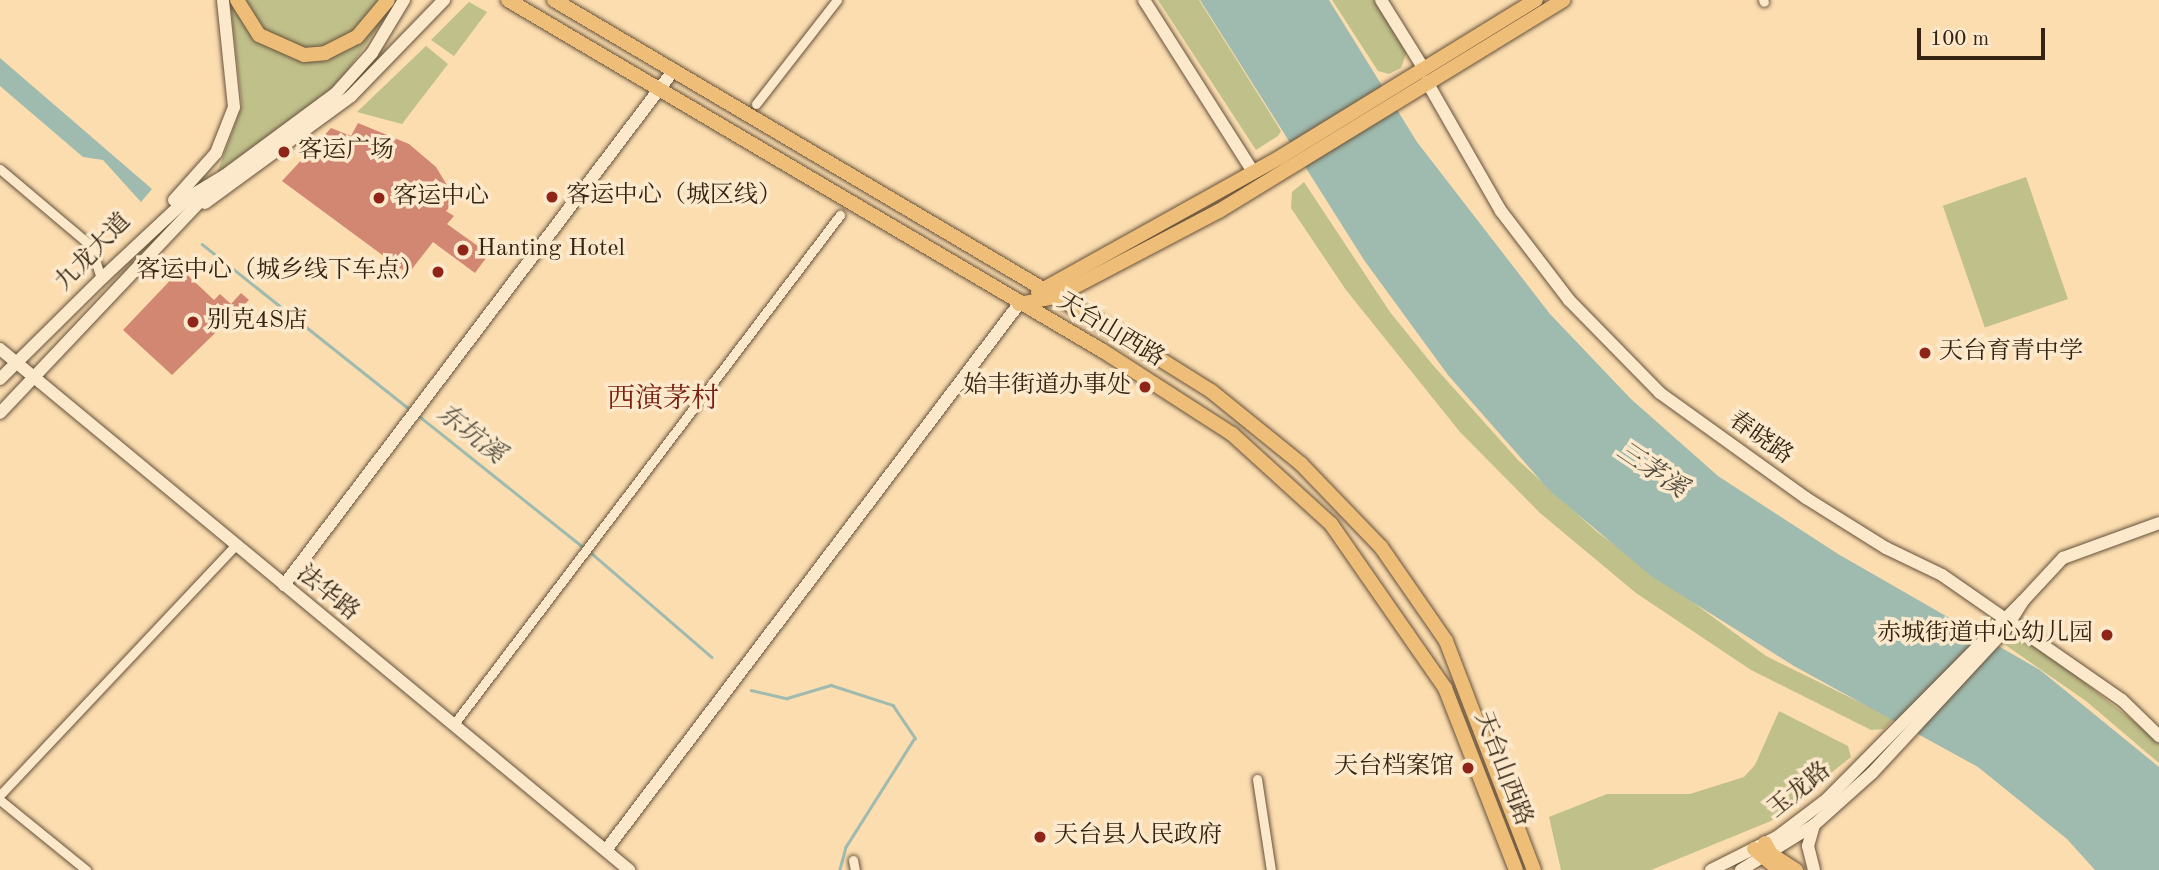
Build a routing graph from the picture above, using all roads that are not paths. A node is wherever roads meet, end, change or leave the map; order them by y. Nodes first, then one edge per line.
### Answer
1 (223, 0) edge
2 (237, 0) edge
3 (387, 0) edge
4 (404, 0) edge
5 (444, 0) edge
6 (508, 0) edge
7 (554, 0) edge
8 (837, 0) edge
9 (1144, 0) edge
10 (1381, 0) edge
11 (1536, 0) edge
12 (1563, 0) edge
13 (673, 71) junction
14 (1425, 75) junction
15 (657, 92) junction
16 (756, 104) dead end
17 (1285, 161) junction
18 (0, 169) edge
19 (1253, 172) junction
20 (224, 176) junction
21 (839, 215) dead end
22 (101, 279) junction
23 (1049, 292) junction
24 (1019, 304) junction
25 (99, 310) junction
26 (0, 349) edge
27 (16, 363) junction
28 (35, 377) junction
29 (0, 379) edge
30 (1202, 385) junction
31 (1188, 406) junction
32 (0, 413) edge
33 (1347, 512) junction
34 (2159, 523) edge
35 (1331, 524) junction
36 (235, 546) junction
37 (284, 585) junction
38 (2003, 624) junction
39 (454, 724) junction
40 (1907, 730) junction
41 (2159, 736) edge
42 (1257, 779) dead end
43 (0, 797) edge
44 (1814, 825) junction
45 (606, 850) junction
46 (1763, 852) junction
47 (86, 870) edge
48 (629, 870) edge
49 (1271, 870) edge
50 (1516, 870) edge
51 (1534, 870) edge
52 (1712, 870) edge
53 (1741, 870) edge
54 (1779, 870) edge
55 (1796, 870) edge
56 (1814, 870) edge

1 - 22 main road, 九龙大道
2 - 3 main road
4 - 20 main road
5 - 25 main road
6 - 15 main road, 天台山西路
7 - 13 main road, 天台山西路
8 - 16 street
9 - 19 main road
10 - 14 main road, 春晓路
11 - 14 main road
12 - 14 main road
13 - 15 main road
13 - 23 main road, 天台山西路
14 - 17 main road
14 - 38 main road, 春晓路
15 - 24 main road, 天台山西路
15 - 37 main road
17 - 19 main road
17 - 23 main road
18 - 22 street
19 - 23 main road
20 - 22 main road
20 - 25 main road
21 - 39 street
22 - 27 main road, 九龙大道
23 - 24 main road
23 - 30 main road, 天台山西路
24 - 31 main road, 天台山西路
24 - 45 main road
25 - 28 main road, 九龙大道
26 - 27 main road, 法华路
27 - 28 main road, 法华路
27 - 29 main road, 九龙大道
28 - 32 main road, 九龙大道
28 - 36 main road, 法华路
30 - 31 main road
30 - 33 main road, 天台山西路
31 - 35 main road, 天台山西路
33 - 35 main road
33 - 51 main road, 天台山西路
34 - 38 main road
35 - 50 main road, 天台山西路
36 - 37 main road, 法华路
36 - 43 street
37 - 39 main road, 法华路
38 - 40 main road
38 - 41 main road, 春晓路
39 - 45 main road, 法华路
40 - 44 main road, 玉龙路
40 - 46 main road, 玉龙路
42 - 49 street
43 - 47 street
44 - 46 main road, 玉龙路
44 - 56 main road
45 - 48 main road, 法华路
46 - 52 main road, 玉龙路
46 - 53 main road, 玉龙路
46 - 54 main road
46 - 55 main road

